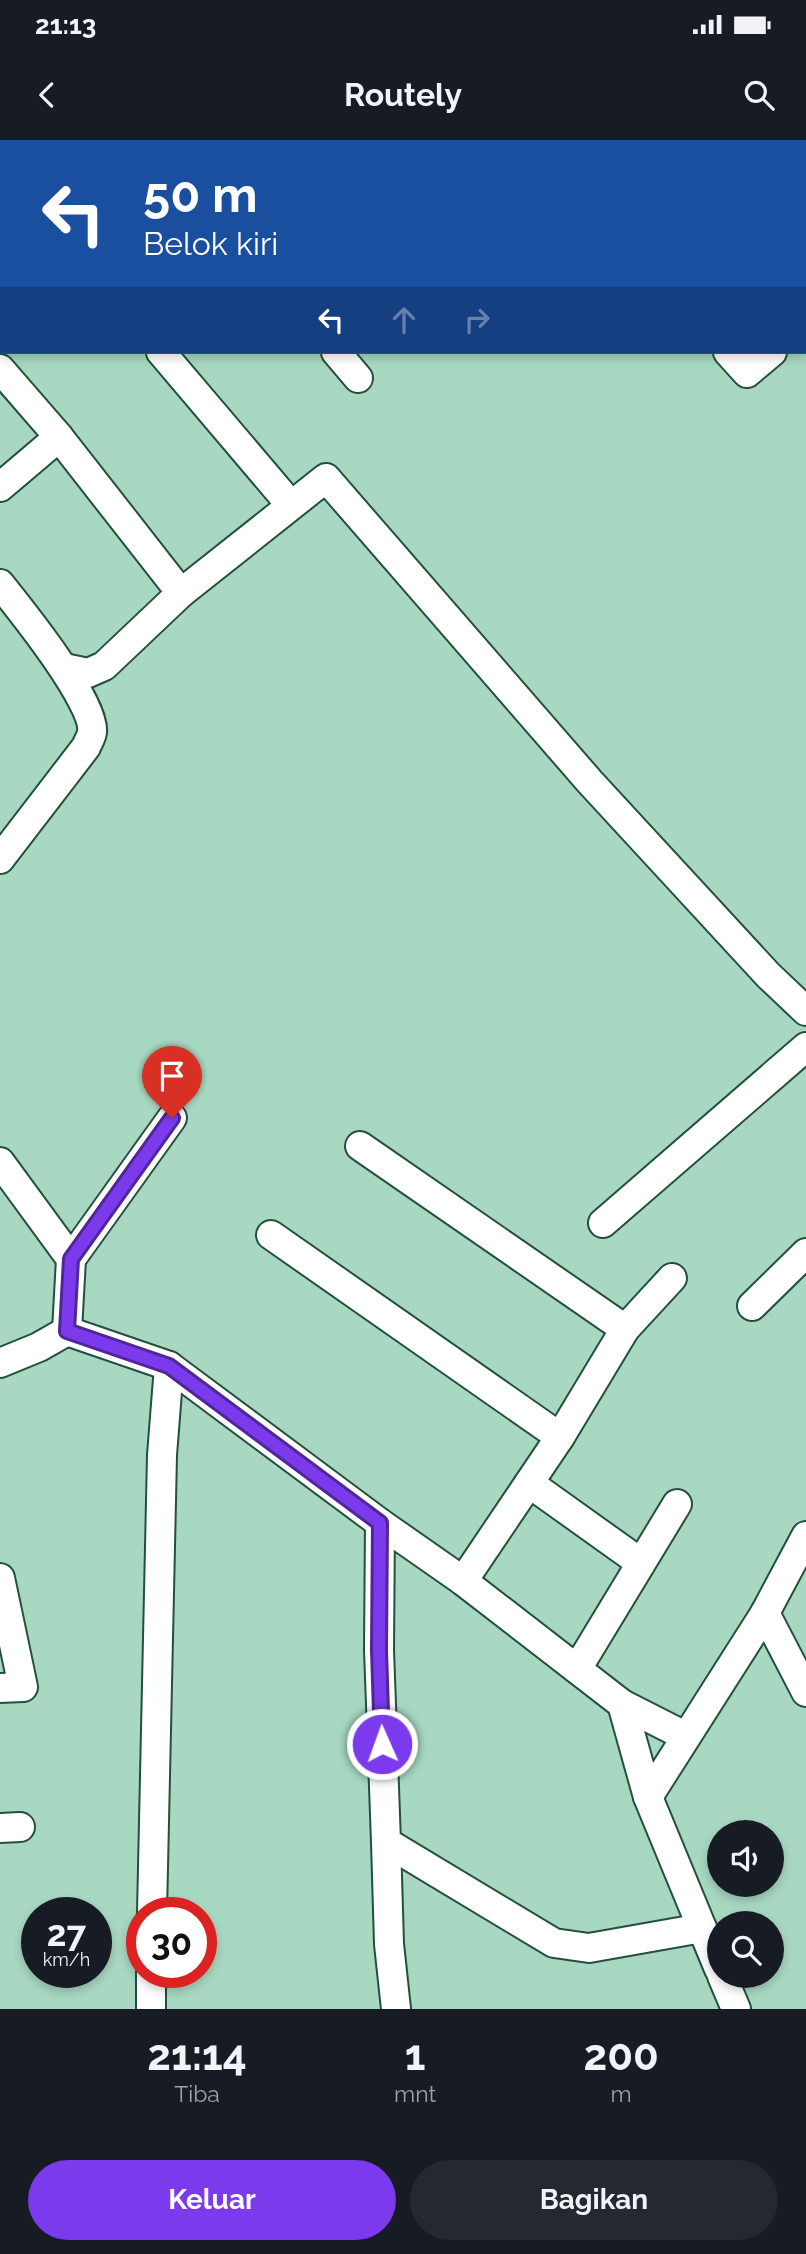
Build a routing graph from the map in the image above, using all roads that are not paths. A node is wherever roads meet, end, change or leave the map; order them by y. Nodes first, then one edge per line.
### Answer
1 (162, 354) edge
2 (338, 354) edge
3 (730, 354) edge
4 (770, 354) edge
5 (0, 369) edge
6 (358, 378) dead end
7 (59, 437) junction
8 (0, 486) edge
9 (290, 504) junction
10 (0, 584) edge
11 (181, 593) junction
12 (64, 668) junction
13 (0, 859) edge
14 (806, 1011) edge
15 (806, 1047) edge
16 (172, 1118) dead end
17 (359, 1146) dead end
18 (0, 1162) edge
19 (603, 1223) dead end
20 (271, 1235) dead end
21 (806, 1254) edge
22 (71, 1259) junction
23 (672, 1278) dead end
24 (752, 1306) dead end
25 (625, 1329) junction
26 (67, 1331) junction
27 (0, 1363) edge
28 (169, 1366) junction
29 (560, 1437) junction
30 (529, 1483) junction
31 (677, 1504) dead end
32 (380, 1523) junction
33 (806, 1536) edge
34 (641, 1563) junction
35 (0, 1578) edge
36 (463, 1581) junction
37 (765, 1613) junction
38 (577, 1669) junction
39 (0, 1688) edge
40 (806, 1692) edge
41 (622, 1704) junction
42 (685, 1736) junction
43 (648, 1797) junction
44 (386, 1842) junction
45 (152, 1897) edge
46 (702, 1928) junction
47 (707, 1940) edge
48 (151, 1988) edge
49 (727, 1988) edge
50 (150, 2009) edge
51 (396, 2009) edge
52 (736, 2009) edge

1 - 9 street
2 - 6 street
3 - 4 street
5 - 7 street
7 - 8 street
7 - 11 street
9 - 11 street
9 - 14 street
10 - 12 street
11 - 12 street
12 - 13 street
15 - 19 street
16 - 22 street
17 - 25 street
18 - 22 street
20 - 29 street
21 - 24 street
22 - 26 street
23 - 25 street
25 - 29 street
26 - 27 street
26 - 28 street
28 - 32 street
28 - 45 street
29 - 30 street
30 - 34 street
30 - 36 street
31 - 34 street
32 - 36 street
32 - 44 street
33 - 37 street
34 - 38 street
35 - 39 street
36 - 38 street
37 - 40 street
37 - 42 street
38 - 41 street
41 - 42 street
41 - 43 street
42 - 43 street
43 - 46 street
44 - 46 street
44 - 51 street
46 - 47 street
48 - 50 street
49 - 52 street

